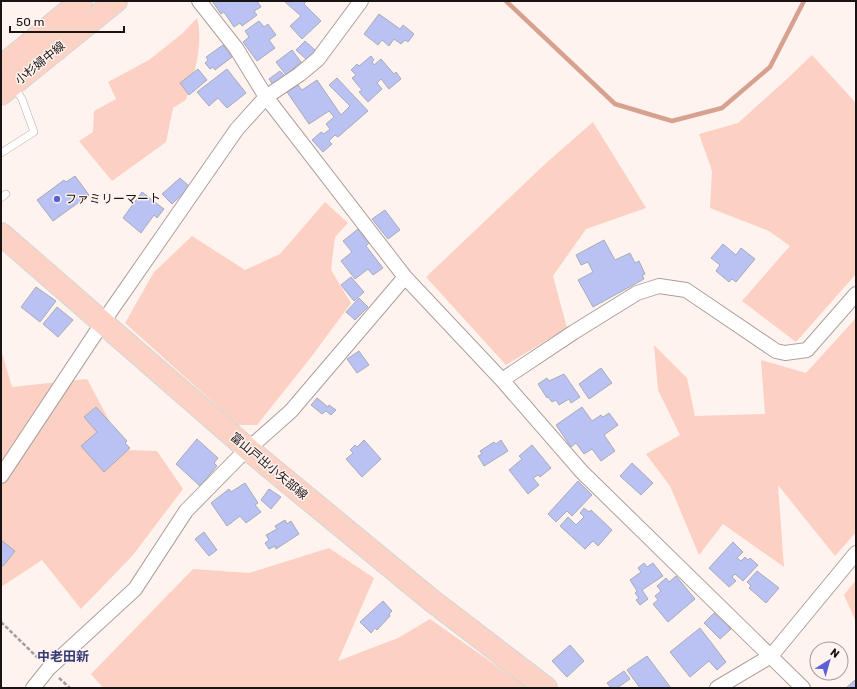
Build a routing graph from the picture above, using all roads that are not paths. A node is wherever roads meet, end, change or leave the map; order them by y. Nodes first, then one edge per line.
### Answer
1 (81, 1) edge
2 (116, 1) edge
3 (199, 1) edge
4 (361, 1) edge
5 (1, 67) edge
6 (7, 90) edge
7 (266, 97) junction
8 (1, 152) edge
9 (1, 234) edge
10 (406, 277) junction
11 (856, 294) edge
12 (103, 322) junction
13 (502, 380) junction
14 (249, 450) junction
15 (1, 476) edge
16 (856, 553) edge
17 (771, 656) junction
18 (33, 688) edge
19 (546, 688) edge
20 (717, 688) edge
21 (803, 688) edge

1 - 5 main road, 小杉婦中線
2 - 6 main road, 小杉婦中線
3 - 7 street
4 - 7 street
6 - 8 lane
7 - 10 street
7 - 12 street
9 - 12 main road, 富山戸出小矢部線
10 - 13 street
10 - 14 street
11 - 13 street
12 - 14 main road, 富山戸出小矢部線
12 - 15 street
13 - 17 street
14 - 18 street
14 - 19 main road, 富山戸出小矢部線
16 - 17 street
17 - 20 street
17 - 21 street

